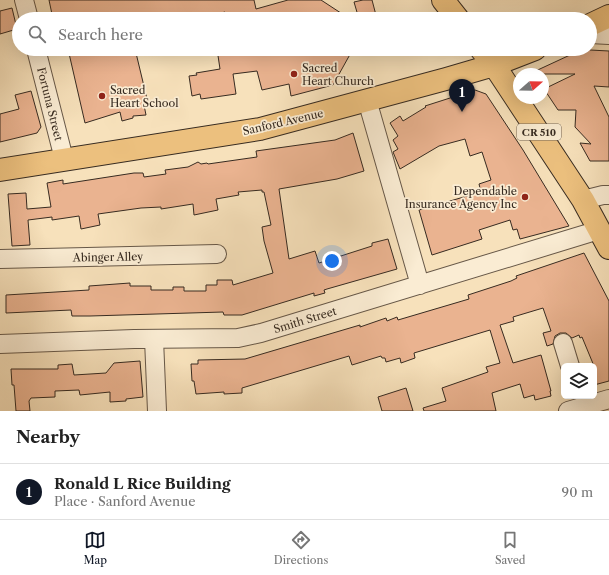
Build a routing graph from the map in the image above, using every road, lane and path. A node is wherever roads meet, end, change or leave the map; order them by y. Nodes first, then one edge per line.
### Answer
1 (24, 0) edge
2 (443, 0) edge
3 (27, 12) edge
4 (452, 12) edge
5 (609, 16) edge
6 (597, 22) edge
7 (597, 34) edge
8 (609, 35) edge
9 (38, 56) edge
10 (488, 57) edge
11 (367, 100) junction
12 (64, 159) junction
13 (0, 170) edge
14 (609, 195) edge
15 (583, 200) junction
16 (604, 239) edge
17 (217, 254) dead end
18 (0, 259) edge
19 (420, 285) junction
20 (154, 339) junction
21 (563, 343) dead end
22 (0, 344) edge
23 (569, 363) edge
24 (609, 399) edge
25 (577, 404) edge
26 (157, 411) edge

1 - 3 street
2 - 4 main road
5 - 6 main road
7 - 8 street
9 - 12 street, Fortuna Street
10 - 11 main road, Sanford Avenue
10 - 15 main road, CR 510
11 - 12 main road, Sanford Avenue
11 - 19 street
12 - 13 main road, Sanford Avenue
14 - 15 street
15 - 16 main road, CR 510
16 - 19 street, Smith Street
17 - 18 street, Abinger Alley
19 - 20 street, Smith Street
20 - 22 street, Smith Street
20 - 26 street
21 - 23 street
24 - 25 street

